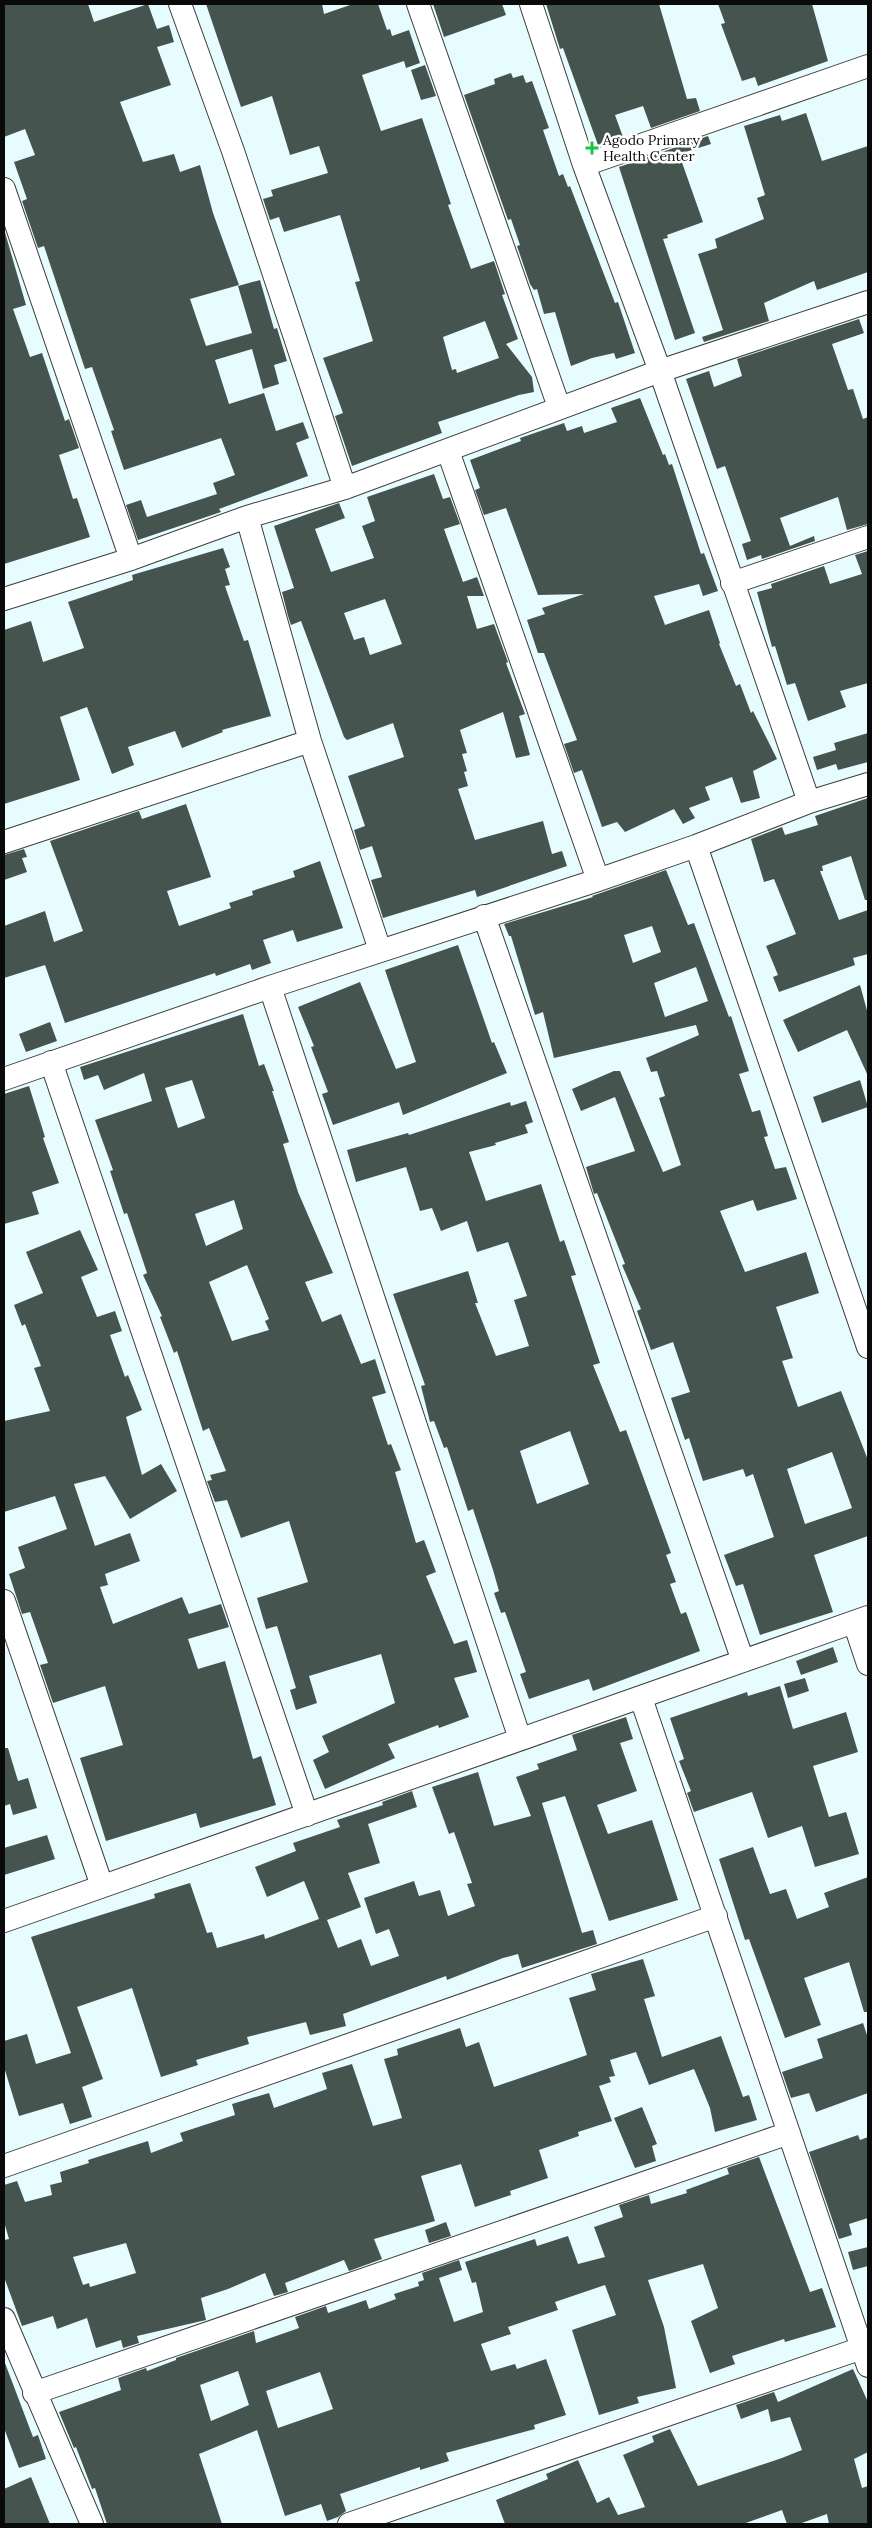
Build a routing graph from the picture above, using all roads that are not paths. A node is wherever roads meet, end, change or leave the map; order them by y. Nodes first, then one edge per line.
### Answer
1 (180, 4) edge
2 (418, 4) edge
3 (531, 4) edge
4 (868, 66) edge
5 (584, 165) junction
6 (4, 189) edge
7 (868, 302) edge
8 (660, 371) junction
9 (559, 407) junction
10 (448, 452) junction
11 (345, 488) junction
12 (248, 517) junction
13 (868, 537) edge
14 (131, 559) junction
15 (732, 583) junction
16 (4, 599) edge
17 (310, 741) junction
18 (868, 784) edge
19 (809, 802) junction
20 (4, 842) edge
21 (696, 846) junction
22 (598, 880) junction
23 (484, 916) junction
24 (380, 950) junction
25 (270, 986) junction
26 (51, 1062) junction
27 (4, 1079) edge
28 (868, 1347) edge
29 (4, 1600) edge
30 (861, 1620) edge
31 (743, 1662) junction
32 (868, 1664) edge
33 (640, 1698) junction
34 (520, 1739) junction
35 (307, 1815) junction
36 (102, 1886) junction
37 (716, 1916) junction
38 (4, 1921) edge
39 (789, 2133) junction
40 (4, 2166) edge
41 (4, 2319) edge
42 (866, 2353) edge
43 (34, 2393) junction
44 (92, 2524) edge
45 (350, 2524) edge

1 - 11 street
2 - 9 street
3 - 5 street
4 - 5 street
5 - 8 street
6 - 14 street
7 - 8 street
8 - 9 street
8 - 15 street
9 - 10 street
10 - 11 street
10 - 22 street
11 - 12 street
12 - 14 street
12 - 17 street
13 - 15 street
14 - 16 street
15 - 19 street
17 - 20 street
17 - 24 street
18 - 19 street
19 - 21 street
21 - 22 street
21 - 28 street
22 - 23 street
23 - 24 street
23 - 31 street
24 - 25 street
25 - 26 street
25 - 34 street
26 - 27 street
26 - 35 street
29 - 36 street
30 - 31 street
30 - 32 street
31 - 33 street
33 - 34 street
33 - 37 street
34 - 35 street
35 - 36 street
36 - 38 street
37 - 39 street
37 - 40 street
39 - 42 street
39 - 43 street
41 - 43 street
42 - 45 street
43 - 44 street

